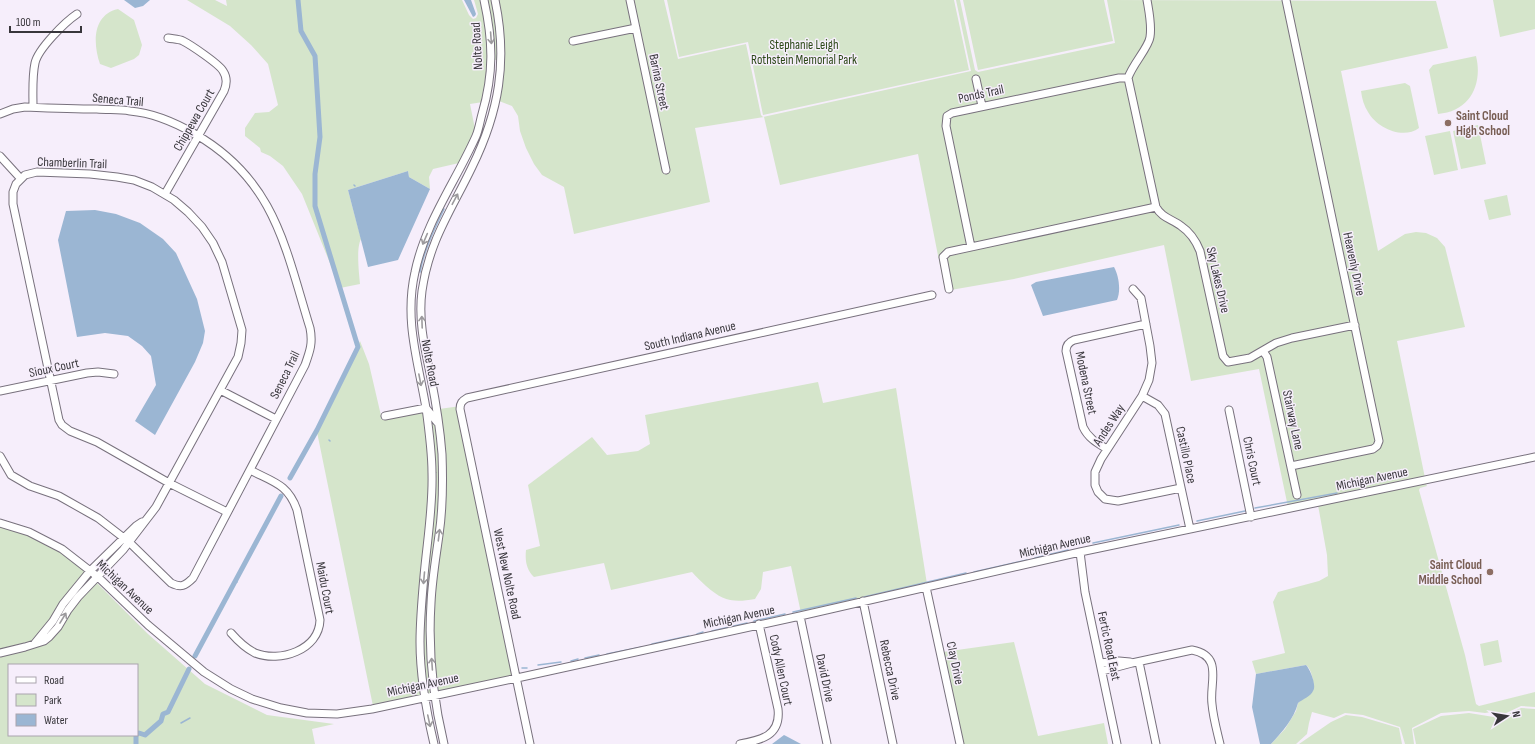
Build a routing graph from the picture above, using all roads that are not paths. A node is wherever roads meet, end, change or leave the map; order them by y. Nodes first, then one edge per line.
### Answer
1 (484, 0) edge
2 (495, 0) edge
3 (630, 0) edge
4 (1147, 0) edge
5 (1286, 0) edge
6 (77, 14) dead end
7 (636, 28) junction
8 (168, 38) dead end
9 (573, 41) dead end
10 (1128, 78) junction
11 (976, 79) dead end
12 (982, 106) junction
13 (33, 107) junction
14 (0, 114) edge
15 (198, 136) junction
16 (0, 156) edge
17 (666, 170) dead end
18 (21, 179) junction
19 (165, 194) junction
20 (1156, 207) junction
21 (971, 247) junction
22 (949, 289) dead end
23 (1133, 289) dead end
24 (932, 295) dead end
25 (1146, 324) junction
26 (1355, 325) junction
27 (1262, 351) junction
28 (114, 374) dead end
29 (50, 381) junction
30 (220, 390) junction
31 (0, 391) edge
32 (1142, 396) junction
33 (426, 408) junction
34 (460, 409) joint
35 (1229, 410) dead end
36 (385, 416) dead end
37 (276, 420) junction
38 (439, 425) junction
39 (1107, 449) junction
40 (0, 456) edge
41 (1535, 457) edge
42 (1290, 466) junction
43 (250, 470) junction
44 (169, 483) junction
45 (1181, 488) junction
46 (1297, 495) dead end
47 (227, 512) junction
48 (1251, 517) junction
49 (0, 523) edge
50 (1190, 529) junction
51 (126, 540) junction
52 (1080, 552) junction
53 (90, 571) junction
54 (98, 577) junction
55 (926, 587) junction
56 (863, 601) junction
57 (800, 616) junction
58 (759, 624) junction
59 (231, 633) dead end
60 (35, 643) junction
61 (0, 653) edge
62 (1136, 662) junction
63 (1101, 667) junction
64 (517, 678) junction
65 (435, 695) junction
66 (424, 697) junction
67 (434, 744) edge
68 (444, 744) edge
69 (530, 744) edge
70 (740, 744) edge
71 (827, 744) edge
72 (894, 744) edge
73 (960, 744) edge
74 (1117, 744) edge
75 (1156, 744) edge
76 (1220, 744) edge

1 -> 33 street, Nolte Road
38 -> 2 street, Nolte Road
3 - 7 street, Barina Street
4 - 10 street
5 - 26 street, Heavenly Drive
6 - 13 street
7 - 9 street
7 - 17 street, Barina Street
8 - 15 street, Chippewa Court
10 - 12 street, Ponds Trail
10 - 20 street
11 - 12 street
12 - 21 street, Ponds Trail
13 - 14 street, Seneca Trail
13 - 15 street, Seneca Trail
15 - 19 street, Chippewa Court
15 - 37 street, Seneca Trail
16 - 18 street
18 - 19 street, Chamberlin Trail
18 - 29 street, Chamberlin Trail
19 - 30 street, Chamberlin Trail
20 - 21 street
20 - 27 street, Sky Lakes Drive
21 - 22 street
23 - 25 street, Andes Way
24 - 34 street, South Indiana Avenue
25 - 32 street, Andes Way
25 - 39 street, Modena Street
26 - 27 street, Sky Lakes Drive
26 - 42 street, Heavenly Drive
27 - 42 street, Stairway Lane
28 - 29 street, Sioux Court
29 - 31 street, Sioux Court
29 - 44 street, Chamberlin Trail
30 - 37 street
30 - 44 street, Chamberlin Trail
32 - 39 street, Andes Way
32 - 45 street, Castillo Place
33 - 36 street
33 - 38 street
33 -> 66 street, Nolte Road
34 - 64 street, West New Nolte Road
35 - 48 street, Chris Court
37 - 43 street, Seneca Trail
65 -> 38 street, Nolte Road
39 - 45 street, Andes Way
40 - 51 street, Seneca Trail
41 - 48 street, Michigan Avenue
42 - 46 street, Stairway Lane
43 - 47 street, Seneca Trail
43 - 59 street, Maidu Court
44 - 47 street
44 - 51 street
45 - 50 street, Castillo Place
47 - 51 street, Seneca Trail
48 - 50 street, Michigan Avenue
49 - 53 street, Michigan Avenue
50 - 52 street, Michigan Avenue
51 - 53 street
51 - 54 street
52 - 55 street, Michigan Avenue
52 - 63 street, Fertic Road East
53 - 54 street, Michigan Avenue
53 - 60 street
60 -> 54 street
54 - 66 street, Michigan Avenue
55 - 56 street, Michigan Avenue
55 - 73 street, Clay Drive
56 - 57 street, Michigan Avenue
56 - 72 street, Rebecca Drive
57 - 58 street, Michigan Avenue
57 - 71 street, David Drive
58 - 64 street, Michigan Avenue
58 - 70 street, Cody Allen Court
60 - 61 street
62 - 63 street
62 - 75 street
62 - 76 street
63 - 74 street, Fertic Road East
64 - 65 street, Michigan Avenue
64 - 69 street, West New Nolte Road
65 - 66 street, Michigan Avenue
65 - 68 street, Nolte Road
66 -> 67 street, Nolte Road

